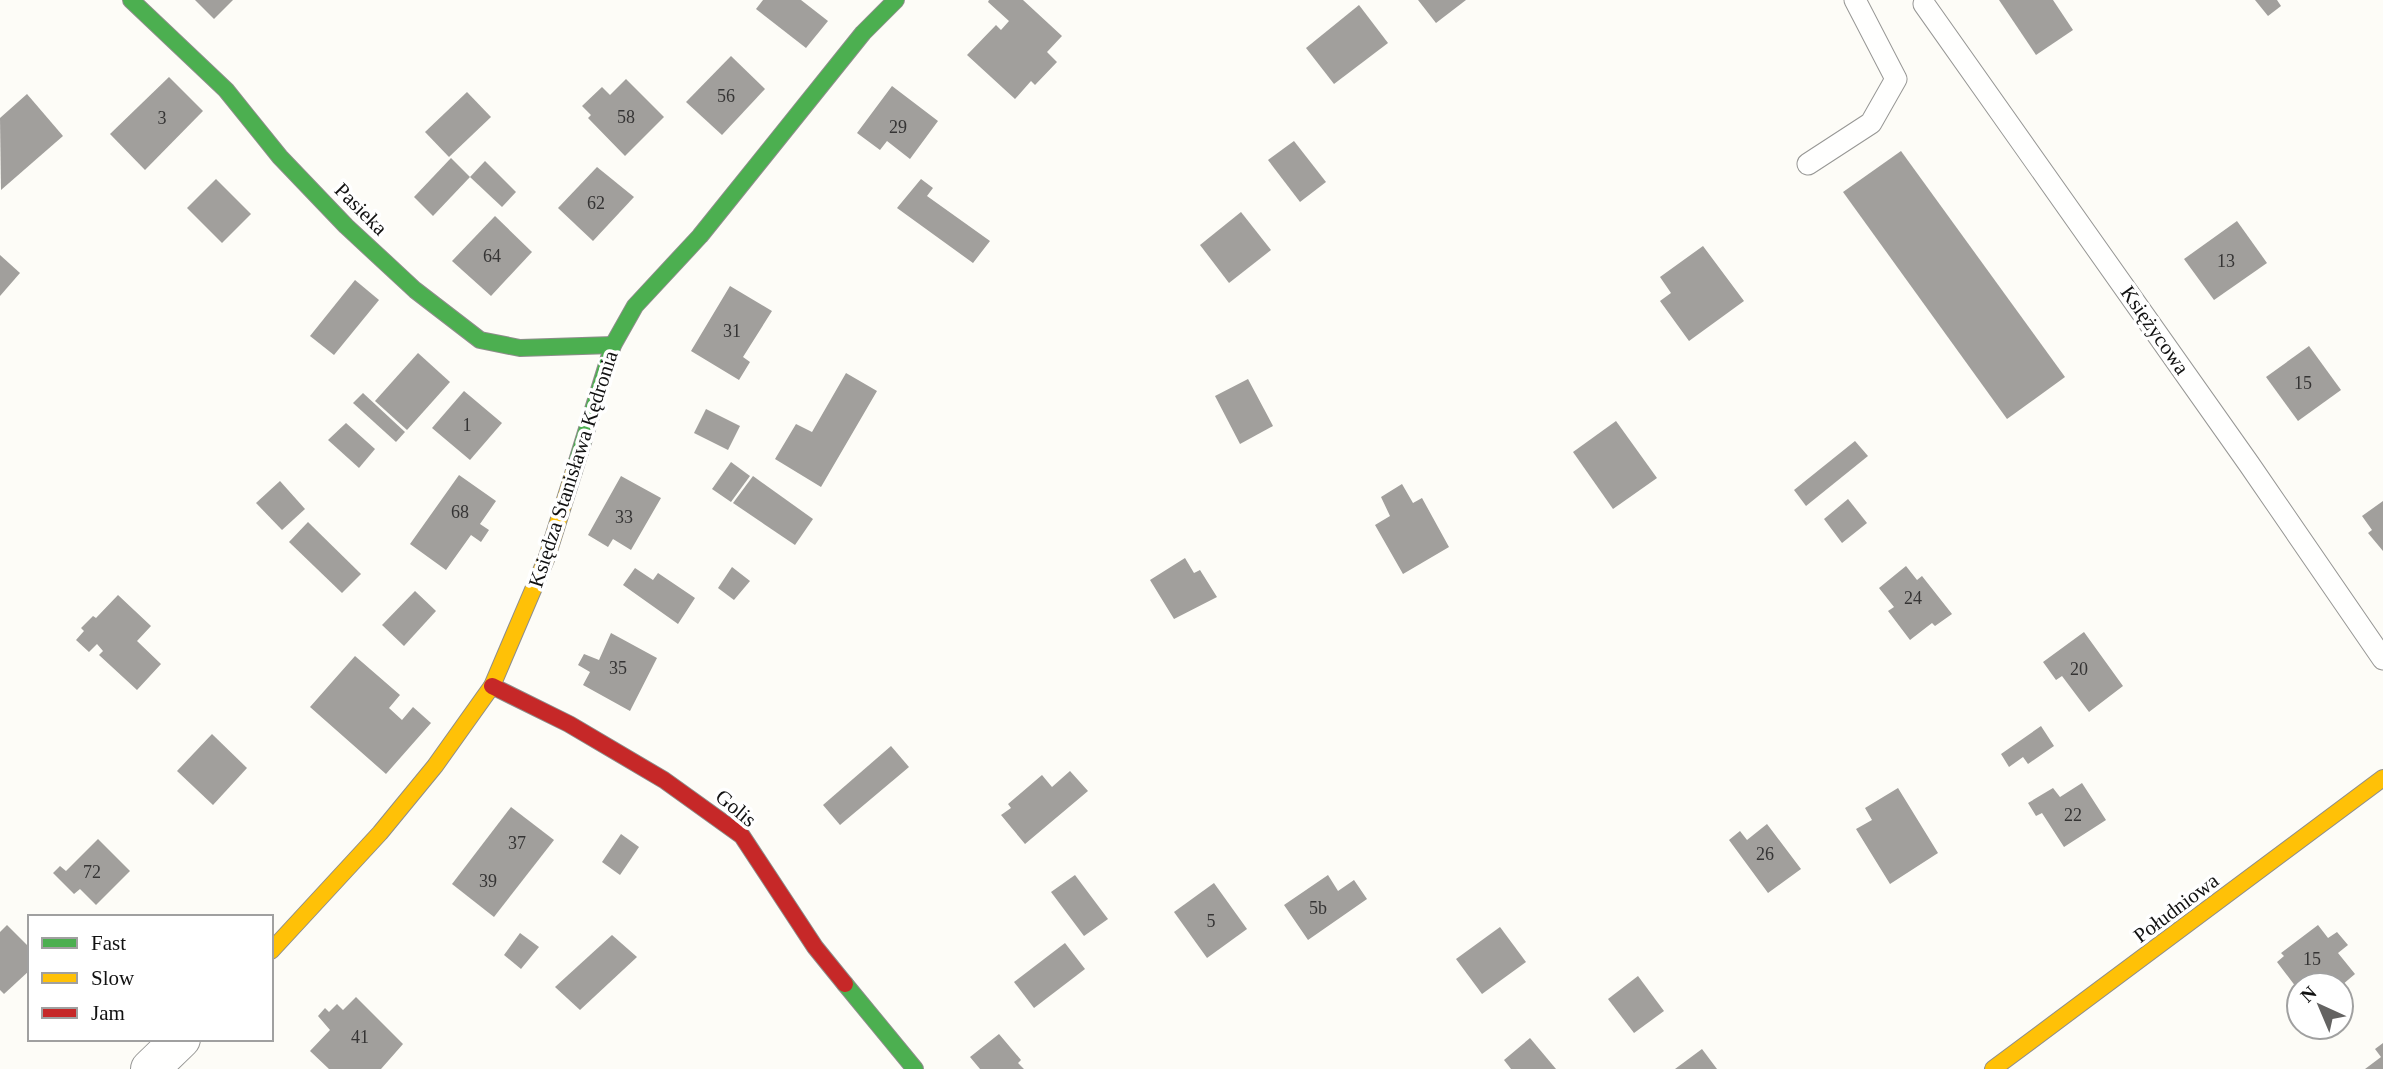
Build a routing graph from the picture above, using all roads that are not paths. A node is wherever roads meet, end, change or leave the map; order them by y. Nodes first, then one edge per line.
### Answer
1 (131, 0) edge
2 (896, 0) edge
3 (1855, 0) edge
4 (1924, 4) dead end
5 (1808, 164) dead end
6 (613, 345) junction
7 (2383, 659) edge
8 (492, 686) junction
9 (2383, 778) edge
10 (273, 949) edge
11 (179, 1041) edge
12 (150, 1069) edge
13 (915, 1069) edge
14 (1993, 1069) edge

1 - 6 street, Pasieka
2 - 6 street, Księdza Stanisława Kędronia
3 - 5 lane
4 - 7 lane, Księżycowa
6 - 8 street, Księdza Stanisława Kędronia
8 - 10 street, Księdza Stanisława Kędronia
8 - 13 street, Golis
9 - 14 street, Południowa
11 - 12 street

